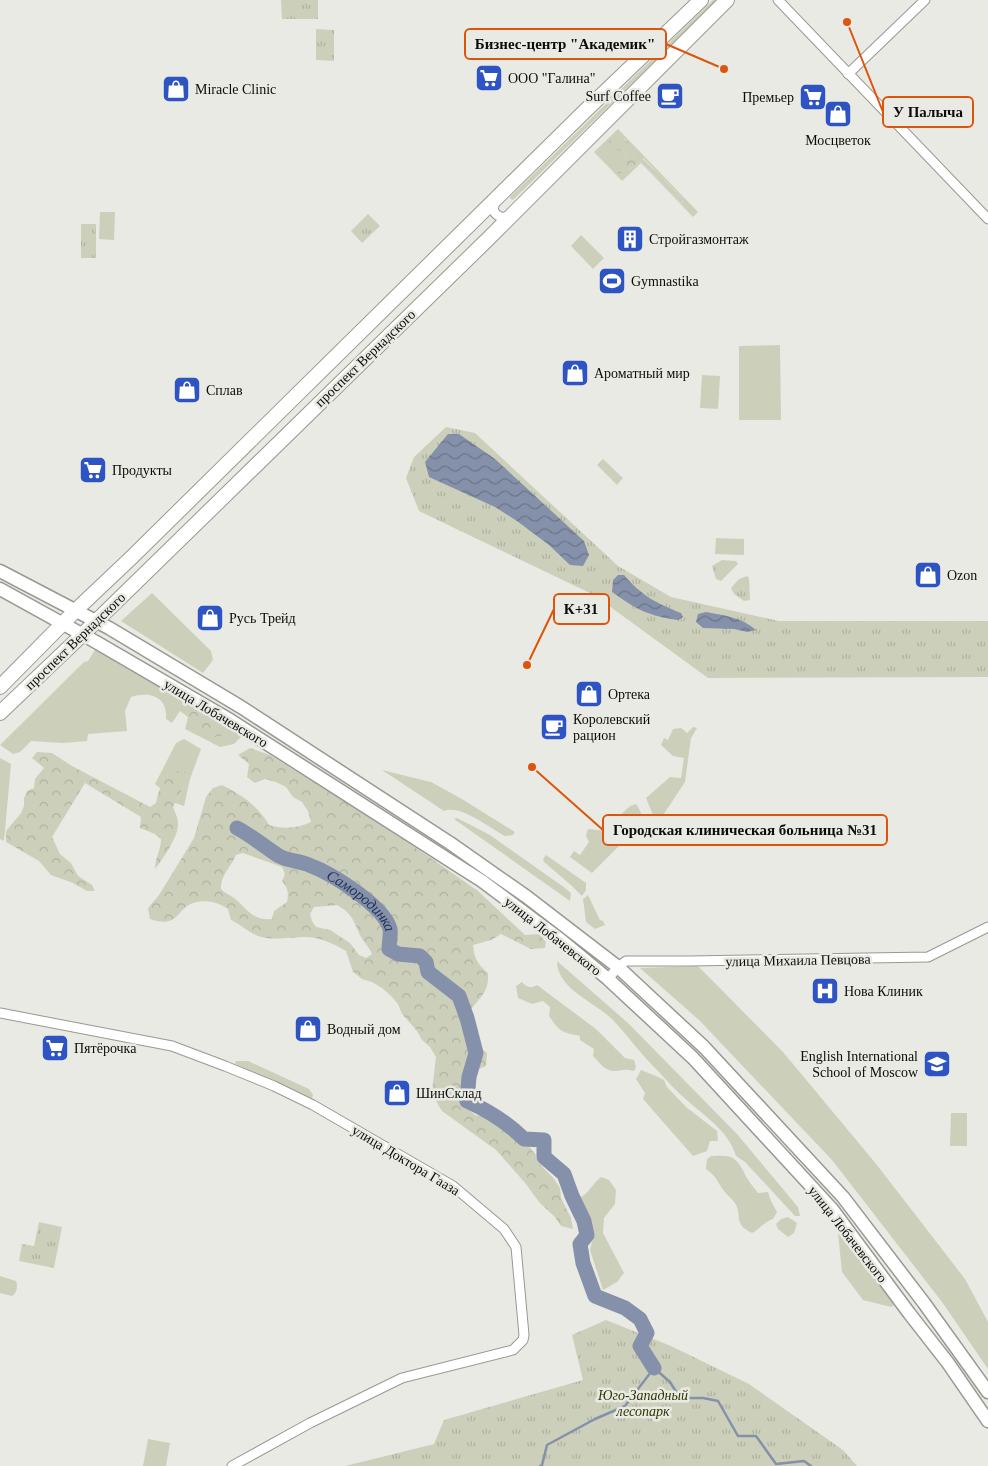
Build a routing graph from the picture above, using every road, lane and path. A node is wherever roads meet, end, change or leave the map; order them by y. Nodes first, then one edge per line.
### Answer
1 (702, 0) edge
2 (727, 0) edge
3 (778, 0) edge
4 (924, 0) edge
5 (848, 74) junction
6 (496, 199) junction
7 (512, 215) junction
8 (988, 220) edge
9 (0, 571) edge
10 (0, 589) edge
11 (76, 610) junction
12 (96, 621) junction
13 (63, 624) junction
14 (82, 635) junction
15 (0, 687) edge
16 (0, 713) edge
17 (988, 927) edge
18 (618, 967) junction
19 (608, 978) junction
20 (0, 1013) edge
21 (988, 1392) edge
22 (988, 1421) edge
23 (232, 1466) edge

1 - 6 main road, проспект Вернадского
2 - 7 main road, проспект Вернадского
3 - 5 street
4 - 5 street
5 - 8 street
6 - 7 street
6 - 11 main road, проспект Вернадского
7 - 12 main road, проспект Вернадского
9 - 11 main road, улица Лобачевского
10 - 13 main road, улица Лобачевского
11 - 12 main road, улица Лобачевского
11 - 13 main road, проспект Вернадского
12 - 14 main road, проспект Вернадского
12 - 18 main road, улица Лобачевского
13 - 14 main road, улица Лобачевского
13 - 15 main road, проспект Вернадского
14 - 16 main road, проспект Вернадского
14 - 19 main road, улица Лобачевского
17 - 18 street, улица Михаила Певцова
18 - 19 street
18 - 21 main road, улица Лобачевского
19 - 22 main road, улица Лобачевского
20 - 23 street, улица Доктора Гааза

